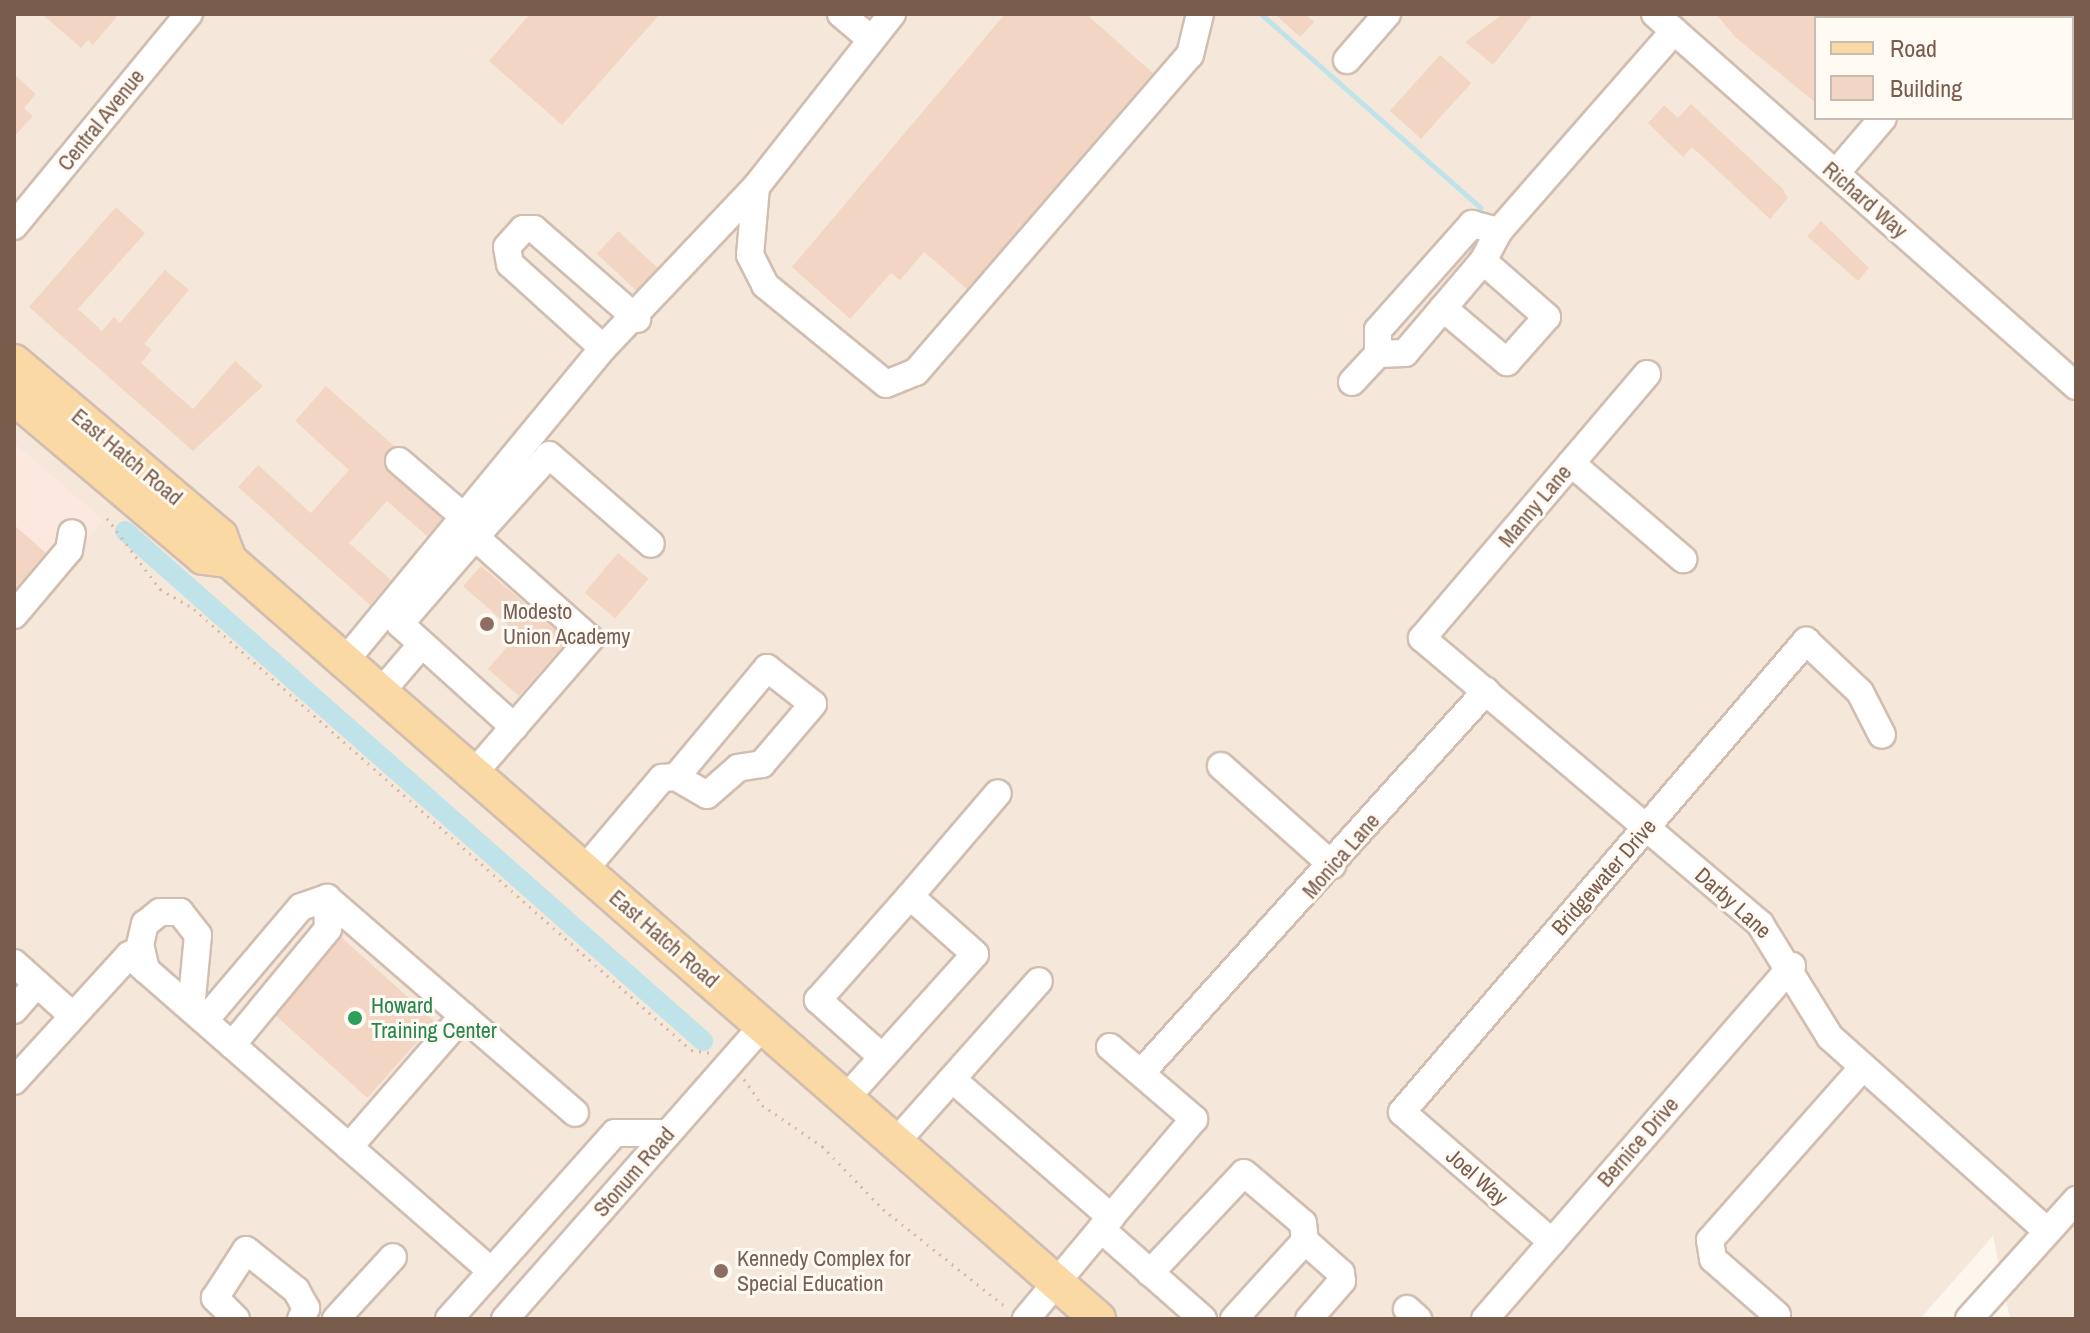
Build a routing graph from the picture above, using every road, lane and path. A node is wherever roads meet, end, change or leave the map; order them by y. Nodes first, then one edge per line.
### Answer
1 (189, 14) edge
2 (841, 14) edge
3 (892, 14) edge
4 (1200, 14) edge
5 (1387, 14) edge
6 (1664, 23) edge
7 (870, 38) junction
8 (1347, 60) dead end
9 (1881, 120) edge
10 (1836, 173) junction
11 (756, 187) junction
12 (14, 226) edge
13 (1499, 231) junction
14 (1483, 261) junction
15 (1443, 308) junction
16 (637, 319) junction
17 (603, 348) junction
18 (1378, 354) junction
19 (14, 362) edge
20 (1647, 374) dead end
21 (1352, 382) dead end
22 (2076, 386) edge
23 (14, 397) edge
24 (399, 461) dead end
25 (1571, 463) junction
26 (107, 518) dead end
27 (469, 525) junction
28 (72, 533) dead end
29 (651, 544) dead end
30 (1683, 559) dead end
31 (229, 560) junction
32 (14, 615) edge
33 (1422, 638) joint
34 (422, 644) junction
35 (345, 661) junction
36 (1486, 691) junction
37 (381, 692) junction
38 (514, 727) junction
39 (1882, 735) dead end
40 (1221, 766) dead end
41 (474, 773) junction
42 (676, 777) junction
43 (998, 793) dead end
44 (1647, 827) junction
45 (1332, 865) junction
46 (584, 870) junction
47 (910, 896) junction
48 (327, 898) junction
49 (14, 963) edge
50 (1792, 966) junction
51 (146, 970) junction
52 (1039, 981) dead end
53 (37, 984) junction
54 (14, 1010) edge
55 (198, 1015) junction
56 (73, 1016) junction
57 (463, 1016) junction
58 (762, 1026) junction
59 (232, 1045) junction
60 (1110, 1047) dead end
61 (882, 1057) junction
62 (728, 1065) junction
63 (1863, 1067) junction
64 (1141, 1073) junction
65 (952, 1079) junction
66 (14, 1081) edge
67 (846, 1098) junction
68 (1402, 1112) joint
69 (575, 1113) dead end
70 (668, 1133) junction
71 (896, 1142) junction
72 (349, 1147) junction
73 (2076, 1200) edge
74 (1106, 1223) junction
75 (2046, 1230) junction
76 (1305, 1241) junction
77 (1552, 1242) junction
78 (393, 1257) dead end
79 (491, 1271) junction
80 (1150, 1273) junction
81 (1057, 1283) junction
82 (1777, 1315) dead end
83 (508, 1318) edge
84 (236, 1319) edge
85 (301, 1319) edge
86 (336, 1319) edge
87 (449, 1319) edge
88 (1019, 1319) edge
89 (1026, 1319) edge
90 (1098, 1319) edge
91 (1203, 1319) edge
92 (1234, 1319) edge
93 (1309, 1319) edge
94 (1485, 1319) edge
95 (1969, 1319) edge

1 - 12 street, Central Avenue
2 - 7 street
3 - 7 street
4 - 11 street
5 - 8 street
6 - 10 street, Richard Way
6 - 13 street
7 - 11 street
9 - 10 street
10 - 22 street, Richard Way
11 - 16 street
13 - 14 street
13 - 18 street
14 - 15 street
14 - 15 street
15 - 18 street
16 - 17 street
16 - 17 street
16 - 27 street
17 - 27 street
18 - 21 street
19 - 31 main road, East Hatch Road
20 - 25 street, Manny Lane
23 - 31 main road, East Hatch Road
24 - 27 street
25 - 30 street
25 - 33 street, Manny Lane
26 - 62 path
27 - 29 street
27 - 34 street
27 - 35 street
27 - 38 street
28 - 32 street
31 - 35 main road, East Hatch Road
33 - 36 street, Darby Lane
34 - 37 street
34 - 38 street
35 - 37 main road, East Hatch Road
36 - 44 street, Darby Lane
36 - 45 street, Monica Lane
37 - 41 main road, East Hatch Road
38 - 41 street
39 - 44 street, Bridgewater Drive
40 - 45 street
41 - 46 main road, East Hatch Road
42 - 42 street
42 - 46 street
43 - 47 street
44 - 50 street, Darby Lane
44 - 68 street, Bridgewater Drive
45 - 64 street, Monica Lane
46 - 58 main road, East Hatch Road
47 - 61 street
47 - 61 street
48 - 55 street
48 - 57 street
48 - 59 street
49 - 53 street
50 - 63 street, Darby Lane
50 - 77 street, Bernice Drive
51 - 55 street
51 - 55 street
51 - 56 street
52 - 65 street
53 - 54 street
53 - 56 street
55 - 59 street
56 - 66 street
57 - 69 street
57 - 72 street
58 - 62 street, Stonum Road
58 - 67 main road, East Hatch Road
59 - 72 street
60 - 64 street
61 - 67 street
62 - 70 street, Stonum Road
62 - 88 path
63 - 75 street, Darby Lane
63 - 82 street
64 - 74 street
65 - 71 street
65 - 74 street
67 - 71 main road, East Hatch Road
68 - 77 street, Joel Way
70 - 79 street
70 - 83 street, Stonum Road
71 - 81 main road, East Hatch Road
72 - 79 street
73 - 75 street
74 - 80 street
74 - 81 street
75 - 95 street
76 - 80 street
76 - 92 street
76 - 93 street
77 - 94 street, Bernice Drive
78 - 86 street
79 - 87 street
80 - 91 street
81 - 89 street
81 - 90 main road, East Hatch Road
84 - 85 street

